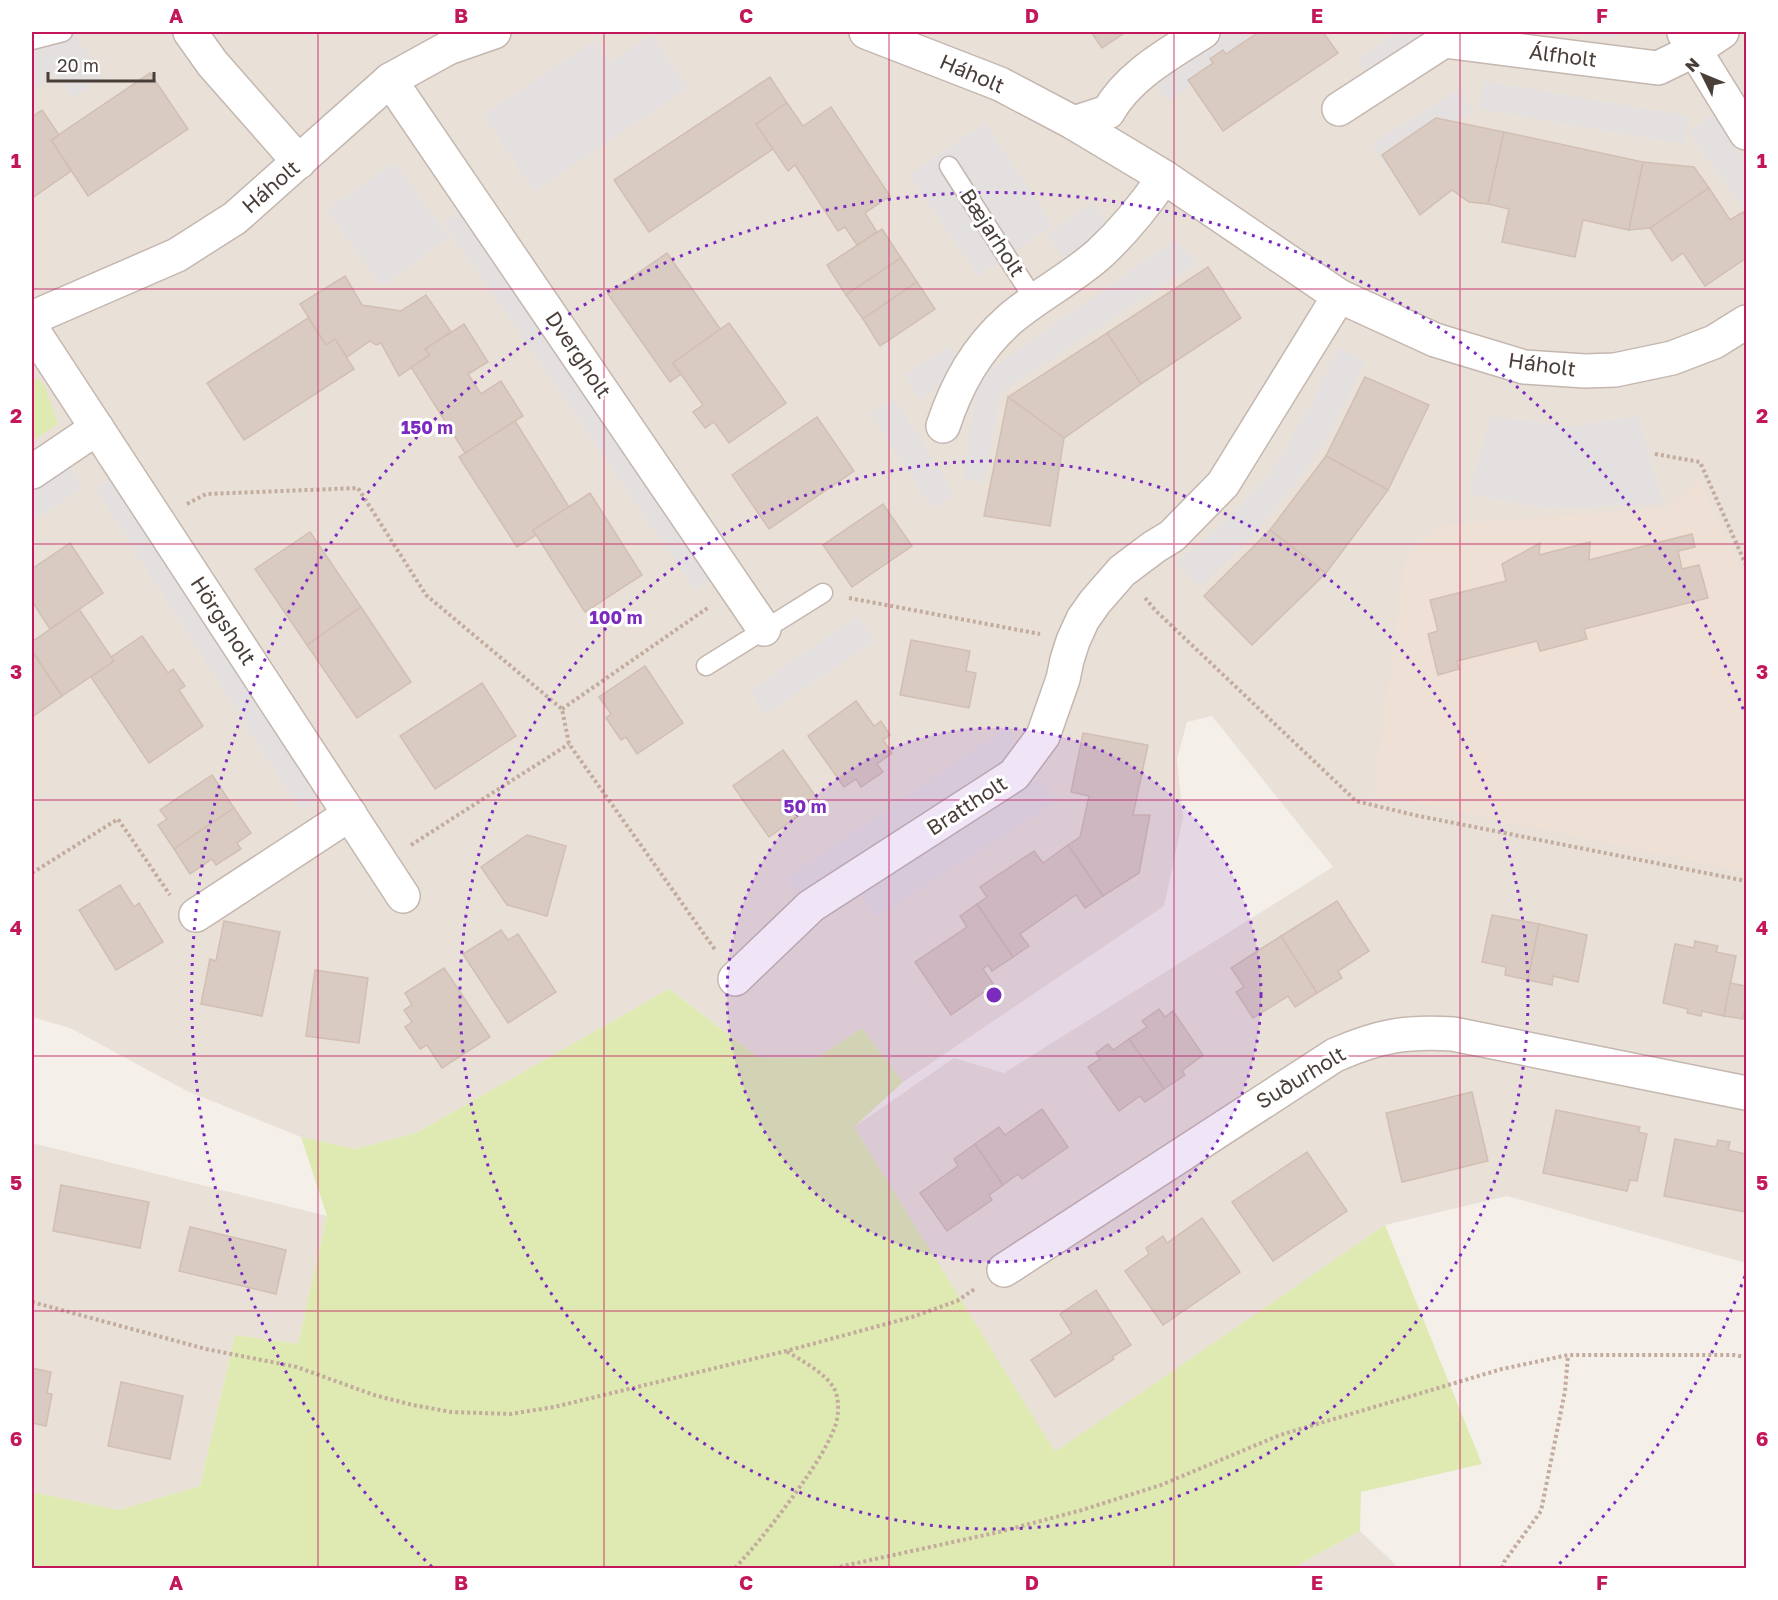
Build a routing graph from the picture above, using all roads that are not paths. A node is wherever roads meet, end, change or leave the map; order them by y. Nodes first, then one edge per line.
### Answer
1 (63, 32) edge
2 (190, 32) edge
3 (494, 32) edge
4 (866, 32) edge
5 (1203, 32) edge
6 (1722, 32) edge
7 (32, 40) edge
8 (1690, 41) edge
9 (390, 80) junction
10 (1338, 108) dead end
11 (1074, 123) junction
12 (1746, 133) edge
13 (299, 162) junction
14 (948, 166) dead end
15 (1164, 177) junction
16 (1339, 296) junction
17 (1035, 301) junction
18 (32, 318) edge
19 (1746, 322) edge
20 (32, 328) edge
21 (943, 426) dead end
22 (96, 428) junction
23 (32, 472) edge
24 (823, 593) road end
25 (764, 629) junction
26 (706, 666) dead end
27 (350, 814) junction
28 (403, 896) dead end
29 (196, 915) road end
30 (735, 979) road end
31 (1746, 1093) edge
32 (1004, 1270) road end

1 - 7 lane
2 - 13 street
3 - 9 street, Háholt
4 - 11 street, Háholt
5 - 11 street
6 - 8 street, Álfholt
8 - 10 street, Álfholt
8 - 12 street
9 - 13 street, Háholt
9 - 25 street, Dvergholt
11 - 15 street, Háholt
13 - 18 street, Háholt
14 - 17 lane, Bæjarholt
15 - 16 street, Háholt
15 - 17 street, Bæjarholt
16 - 19 street, Háholt
16 - 30 street, Brattholt
17 - 21 street, Bæjarholt
20 - 22 street, Hörgsholt
22 - 23 street
22 - 27 street, Hörgsholt
24 - 25 lane
25 - 26 lane
27 - 28 street, Hörgsholt
27 - 29 street
31 - 32 street, Suðurholt

